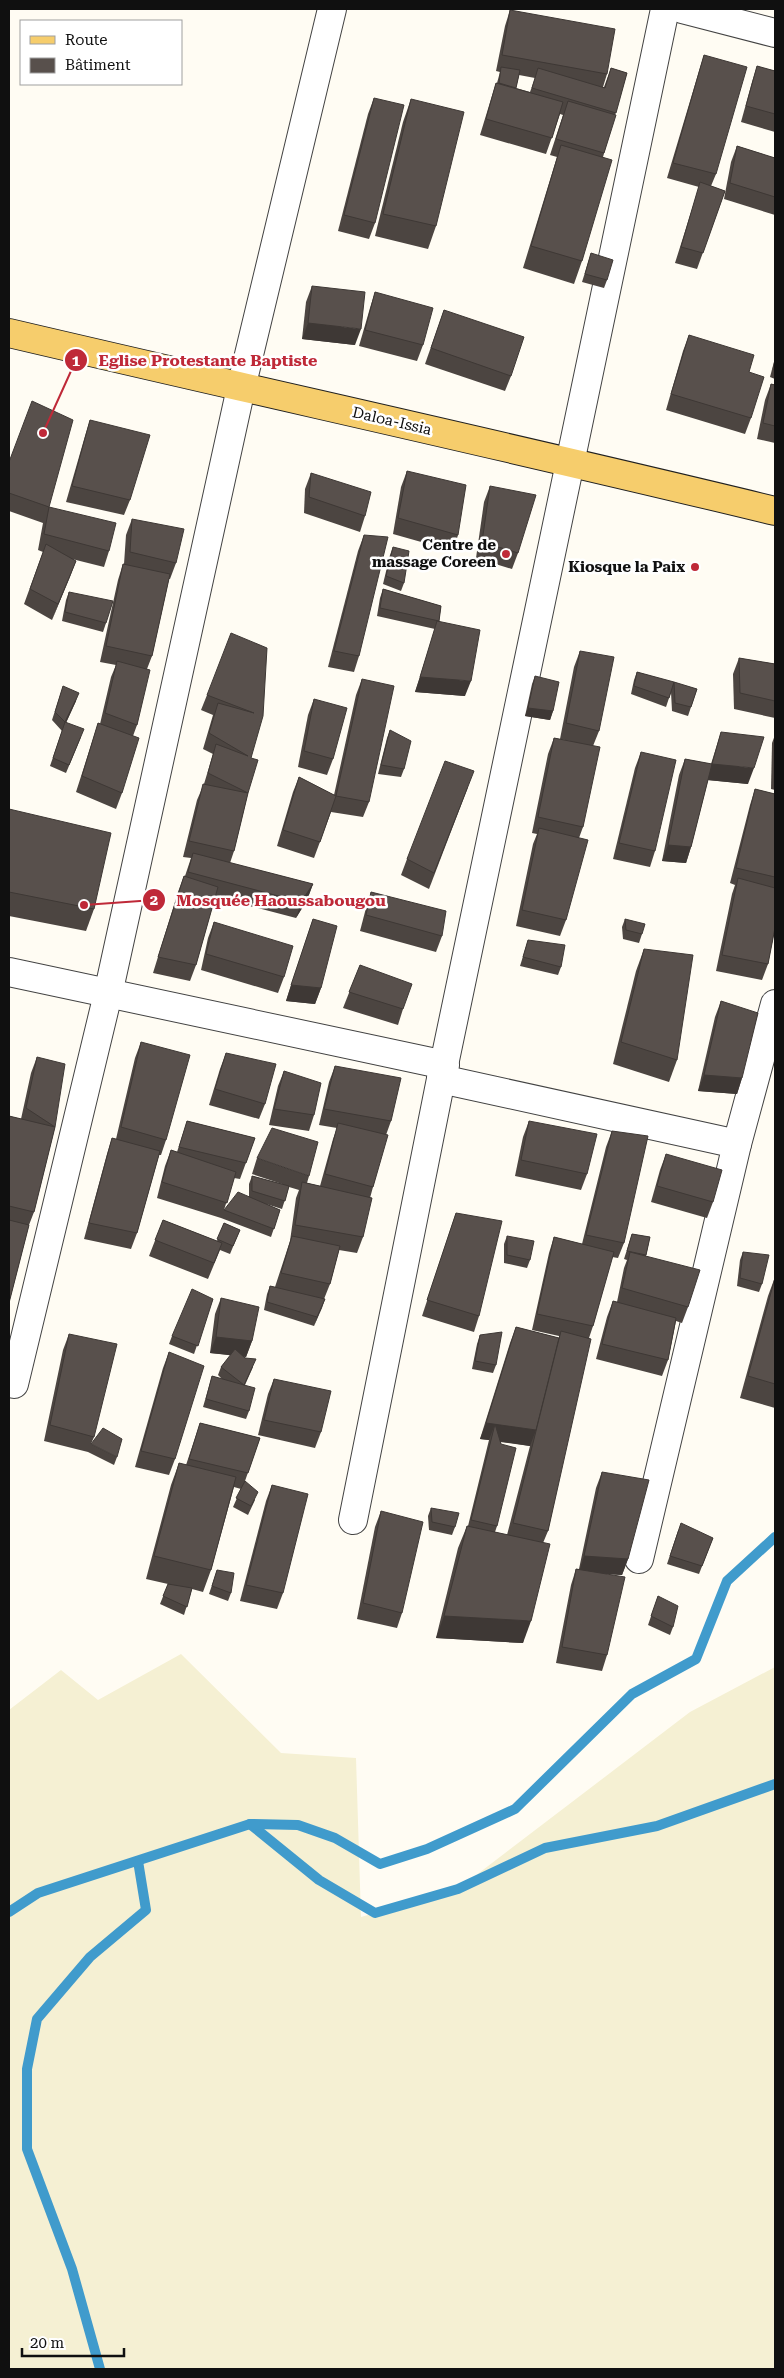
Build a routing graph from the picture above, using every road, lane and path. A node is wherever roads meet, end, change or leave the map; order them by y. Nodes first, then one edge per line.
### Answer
1 (332, 9) edge
2 (665, 9) edge
3 (682, 9) edge
4 (775, 33) edge
5 (9, 333) edge
6 (241, 388) junction
7 (571, 461) junction
8 (775, 511) edge
9 (9, 972) edge
10 (108, 994) junction
11 (775, 1004) edge
12 (443, 1072) junction
13 (737, 1144) junction
14 (14, 1384) dead end
15 (353, 1520) dead end
16 (639, 1559) dead end

1 - 6 street
2 - 7 street
3 - 4 street
5 - 6 main road, Daloa-Issia
6 - 7 main road, Daloa-Issia
6 - 10 street
7 - 8 main road, Daloa-Issia
7 - 12 street
9 - 10 street
10 - 12 street
10 - 14 street
11 - 13 street
12 - 13 street
12 - 15 street
13 - 16 street

